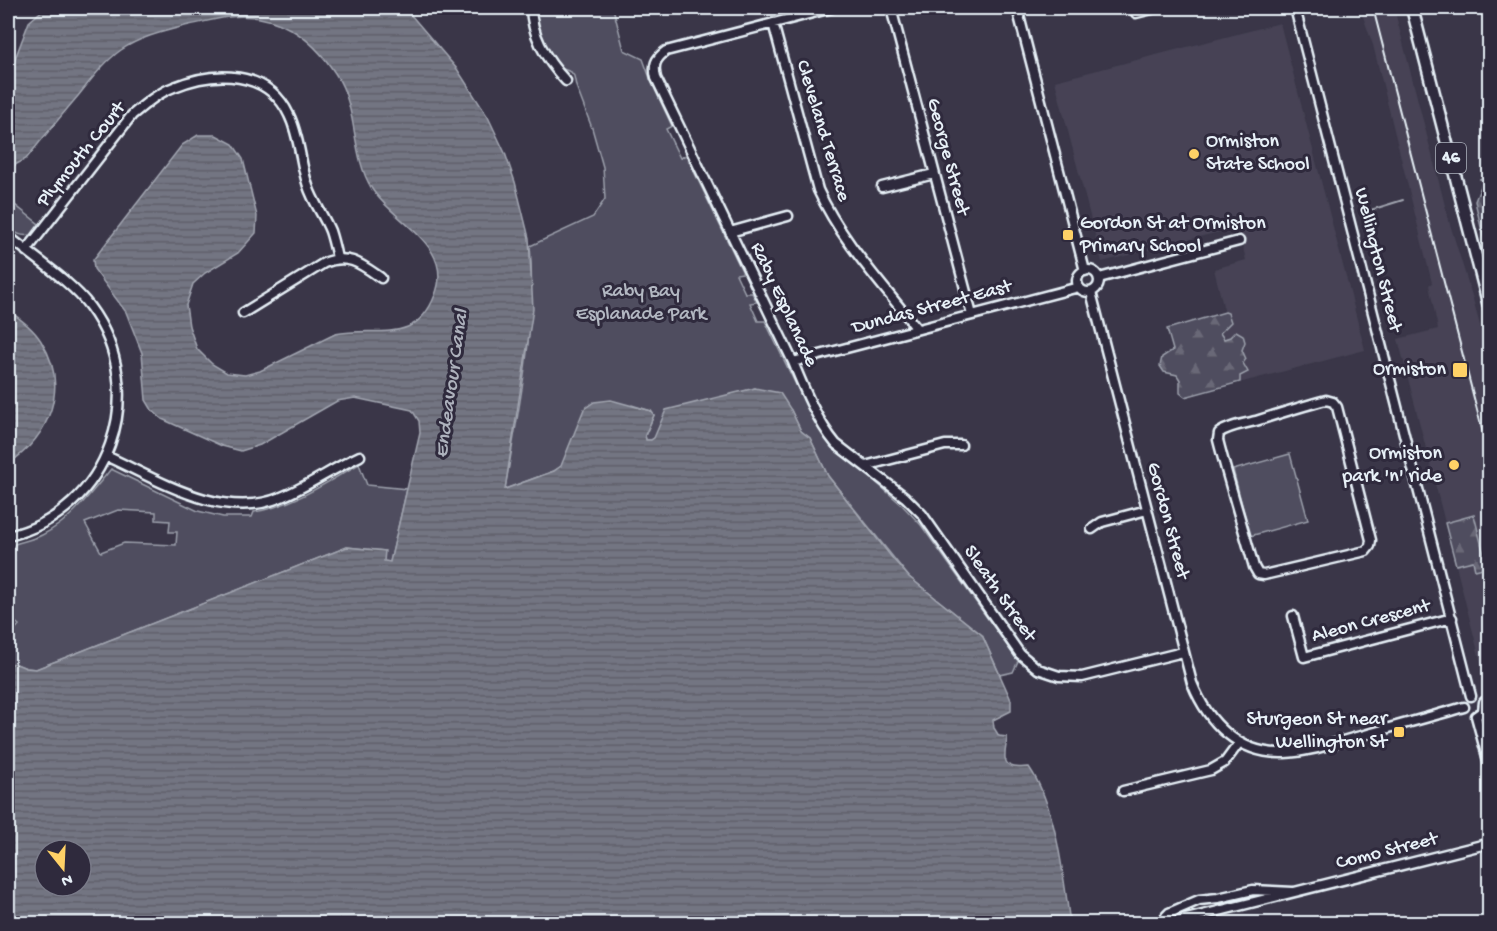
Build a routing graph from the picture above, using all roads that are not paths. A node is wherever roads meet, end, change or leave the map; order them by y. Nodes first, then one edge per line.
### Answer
1 (531, 8) edge
2 (832, 8) edge
3 (891, 8) edge
4 (1017, 8) edge
5 (1156, 8) edge
6 (1294, 8) edge
7 (1412, 8) edge
8 (1136, 13) dead end
9 (773, 23) junction
10 (566, 81) dead end
11 (934, 174) junction
12 (882, 187) dead end
13 (788, 216) dead end
14 (730, 231) junction
15 (8, 236) edge
16 (1239, 241) dead end
17 (26, 251) junction
18 (337, 258) junction
19 (1085, 271) junction
20 (381, 278) dead end
21 (1099, 279) junction
22 (1079, 287) junction
23 (1091, 292) junction
24 (1490, 310) edge
25 (243, 313) dead end
26 (972, 315) junction
27 (917, 329) junction
28 (793, 362) junction
29 (961, 445) dead end
30 (106, 456) junction
31 (360, 456) dead end
32 (865, 466) junction
33 (1147, 510) junction
34 (1092, 529) dead end
35 (934, 531) joint
36 (8, 536) edge
37 (1370, 546) joint
38 (1293, 616) dead end
39 (1452, 618) junction
40 (1184, 652) junction
41 (1472, 696) junction
42 (1487, 702) edge
43 (1464, 707) junction
44 (1476, 716) junction
45 (1239, 743) junction
46 (1490, 768) edge
47 (1123, 791) dead end
48 (1490, 843) edge
49 (1293, 892) junction

1 - 10 street
2 - 9 street
3 - 11 street, George Street
4 - 19 street
5 - 8 street
6 - 39 street, Wellington Street
7 - 24 main road, 46
9 - 14 street, Raby Esplanade
9 - 27 street, Cleveland Terrace
11 - 12 street
11 - 26 street, George Street
13 - 14 street
14 - 28 street, Raby Esplanade
15 - 17 street
16 - 21 street
17 - 18 street, Plymouth Court
17 - 30 street
18 - 20 street
18 - 25 street
19 - 21 street
19 - 22 street
21 - 23 street
22 - 23 street
22 - 26 street, Dundas Street East
23 - 33 street, Gordon Street
26 - 27 street, Dundas Street East
27 - 28 street, Dundas Street East
28 - 32 street, Raby Esplanade
29 - 32 street
30 - 31 street
30 - 36 street
32 - 35 street, Raby Esplanade
33 - 34 street
33 - 40 street, Gordon Street
35 - 40 street, Sleath Street
37 - 37 street
38 - 39 street, Aleon Crescent
39 - 41 street, Wellington Street
40 - 45 street, Gordon Street
41 - 42 street
41 - 43 street
42 - 44 street
43 - 44 street
43 - 45 street
44 - 46 street
45 - 47 street
48 - 49 street, Como Street
49 - 49 street, Como Street

